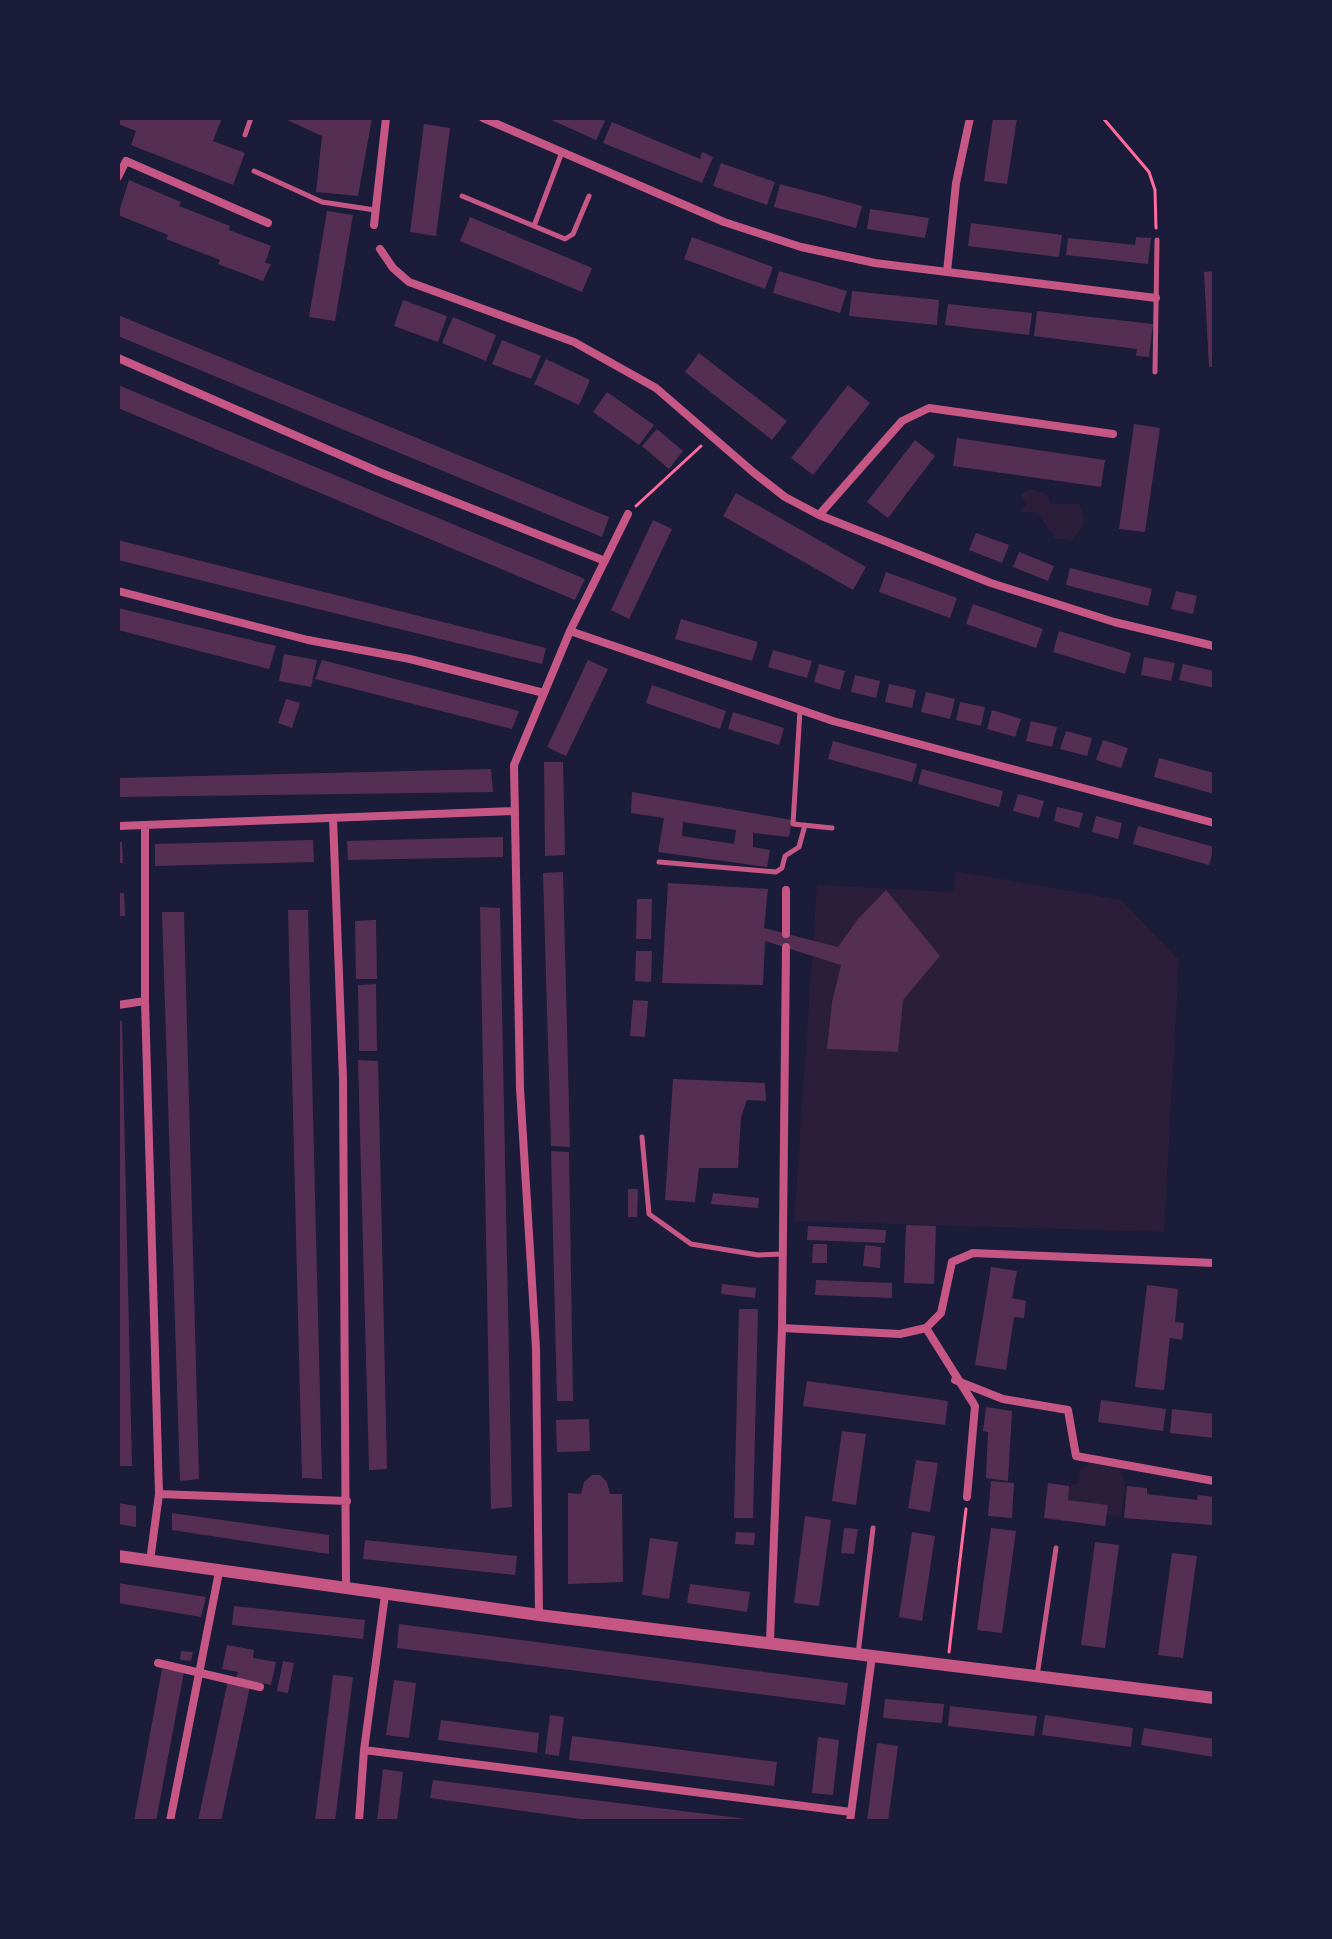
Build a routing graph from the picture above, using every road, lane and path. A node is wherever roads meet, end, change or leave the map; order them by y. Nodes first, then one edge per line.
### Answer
1 (251, 118) edge
2 (386, 118) edge
3 (483, 118) edge
4 (970, 118) edge
5 (1103, 118) edge
6 (245, 135) dead end
7 (562, 152) junction
8 (254, 171) dead end
9 (118, 177) edge
10 (462, 196) dead end
11 (589, 196) dead end
12 (375, 210) junction
13 (268, 223) dead end
14 (374, 225) dead end
15 (534, 227) junction
16 (1157, 240) joint
17 (380, 249) dead end
18 (947, 272) junction
19 (1156, 298) junction
20 (118, 358) edge
21 (1155, 372) dead end
22 (1113, 434) dead end
23 (711, 437) junction
24 (628, 514) joint
25 (819, 515) junction
26 (605, 561) junction
27 (118, 591) edge
28 (570, 631) junction
29 (1214, 646) edge
30 (544, 693) junction
31 (800, 710) junction
32 (513, 811) junction
33 (333, 818) junction
34 (1214, 823) edge
35 (805, 825) junction
36 (118, 826) edge
37 (145, 826) junction
38 (832, 828) dead end
39 (659, 862) dead end
40 (786, 890) dead end
41 (786, 934) dead end
42 (786, 947) dead end
43 (145, 1001) junction
44 (118, 1005) edge
45 (642, 1137) dead end
46 (783, 1254) junction
47 (1214, 1263) edge
48 (782, 1328) junction
49 (926, 1328) junction
50 (955, 1380) junction
51 (1214, 1481) edge
52 (159, 1494) junction
53 (967, 1497) joint
54 (347, 1501) junction
55 (873, 1528) dead end
56 (1056, 1548) dead end
57 (118, 1556) edge
58 (150, 1561) junction
59 (219, 1572) junction
60 (346, 1588) junction
61 (385, 1595) junction
62 (539, 1615) junction
63 (770, 1641) junction
64 (858, 1654) junction
65 (872, 1656) junction
66 (158, 1663) dead end
67 (947, 1665) junction
68 (201, 1671) junction
69 (1037, 1677) junction
70 (260, 1687) dead end
71 (1214, 1698) edge
72 (364, 1750) junction
73 (850, 1817) edge
74 (170, 1821) edge
75 (359, 1821) edge

1 - 6 lane
2 - 12 street
3 - 7 street
4 - 18 street
5 - 16 path
7 - 15 lane
7 - 18 street
8 - 12 lane
9 - 13 street
10 - 15 lane
11 - 15 lane
12 - 14 street
16 - 19 lane
17 - 23 street
18 - 19 street
19 - 21 lane
20 - 26 street
22 - 25 street
23 - 24 path
23 - 25 street
24 - 26 street
25 - 29 street
26 - 28 street
27 - 30 street
28 - 30 street
28 - 31 street
30 - 32 street
31 - 34 street
31 - 35 lane
32 - 33 street
32 - 62 street
33 - 37 street
33 - 54 street
35 - 38 lane
35 - 39 lane
36 - 37 street
37 - 43 street
40 - 41 street
42 - 46 street
43 - 44 street
43 - 52 street
45 - 46 lane
46 - 48 street
47 - 49 street
48 - 49 street
48 - 63 street
49 - 50 street
50 - 51 street
50 - 53 street
52 - 54 street
52 - 58 street
53 - 67 path
54 - 60 street
55 - 64 lane
56 - 69 lane
57 - 58 street
58 - 59 street
59 - 60 street
59 - 68 street
60 - 61 street
61 - 62 street
61 - 72 street
62 - 63 street
63 - 64 street
64 - 65 street
65 - 67 street
65 - 73 street
66 - 68 street
67 - 69 street
68 - 70 street
68 - 74 street
69 - 71 street
72 - 73 street
72 - 75 street

